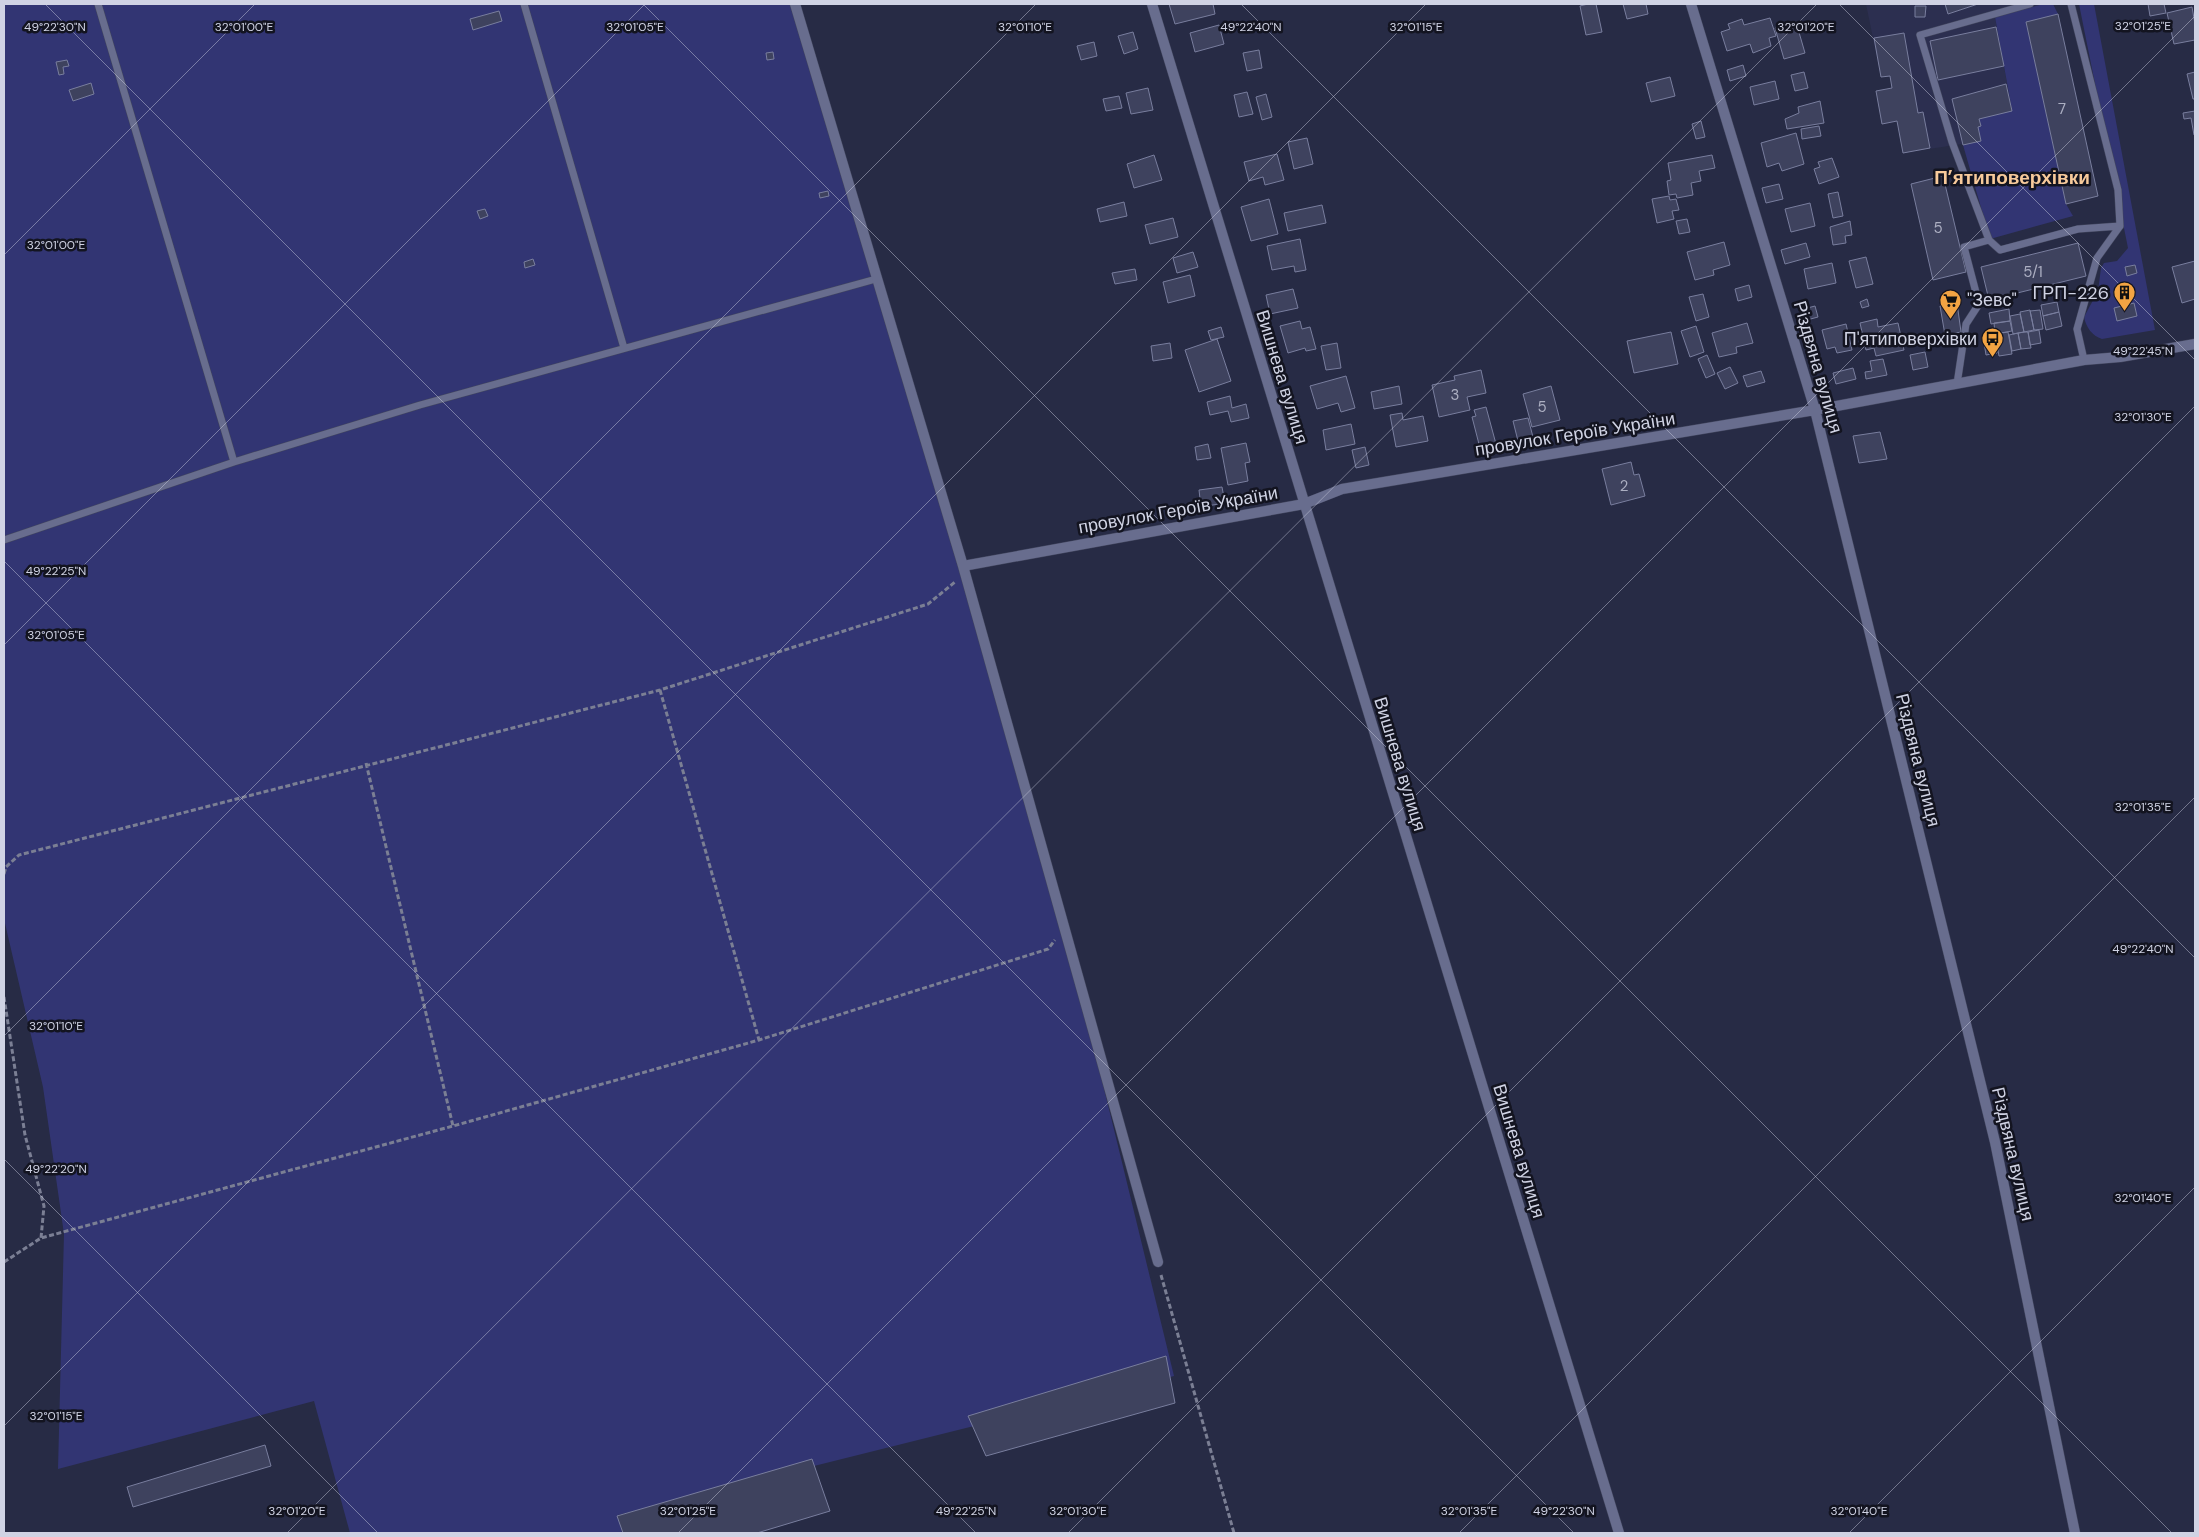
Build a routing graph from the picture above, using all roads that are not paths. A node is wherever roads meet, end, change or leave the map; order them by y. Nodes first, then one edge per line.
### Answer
1 (98, 4) edge
2 (524, 4) edge
3 (794, 4) edge
4 (1152, 4) edge
5 (1691, 4) edge
6 (2027, 4) edge
7 (2072, 4) edge
8 (2120, 226) junction
9 (1990, 240) junction
10 (876, 278) junction
11 (2195, 344) edge
12 (624, 348) junction
13 (2084, 360) junction
14 (1957, 384) junction
15 (1815, 410) junction
16 (234, 462) junction
17 (1304, 504) junction
18 (4, 540) edge
19 (963, 566) junction
20 (1158, 1262) road end
21 (1619, 1533) edge
22 (2075, 1533) edge

1 - 16 lane
2 - 12 lane
3 - 10 street
4 - 17 street, Вишнева вулиця
5 - 15 street, Різдвяна вулиця
6 - 9 lane
7 - 8 lane
8 - 9 lane
8 - 13 lane
9 - 14 lane
10 - 12 lane
10 - 19 street
11 - 13 street, провулок Героїв України
12 - 16 lane
13 - 14 street, провулок Героїв України
14 - 15 street, провулок Героїв України
15 - 17 street, провулок Героїв України
15 - 22 street, Різдвяна вулиця
16 - 18 lane
17 - 19 street, провулок Героїв України
17 - 21 street, Вишнева вулиця
19 - 20 street

